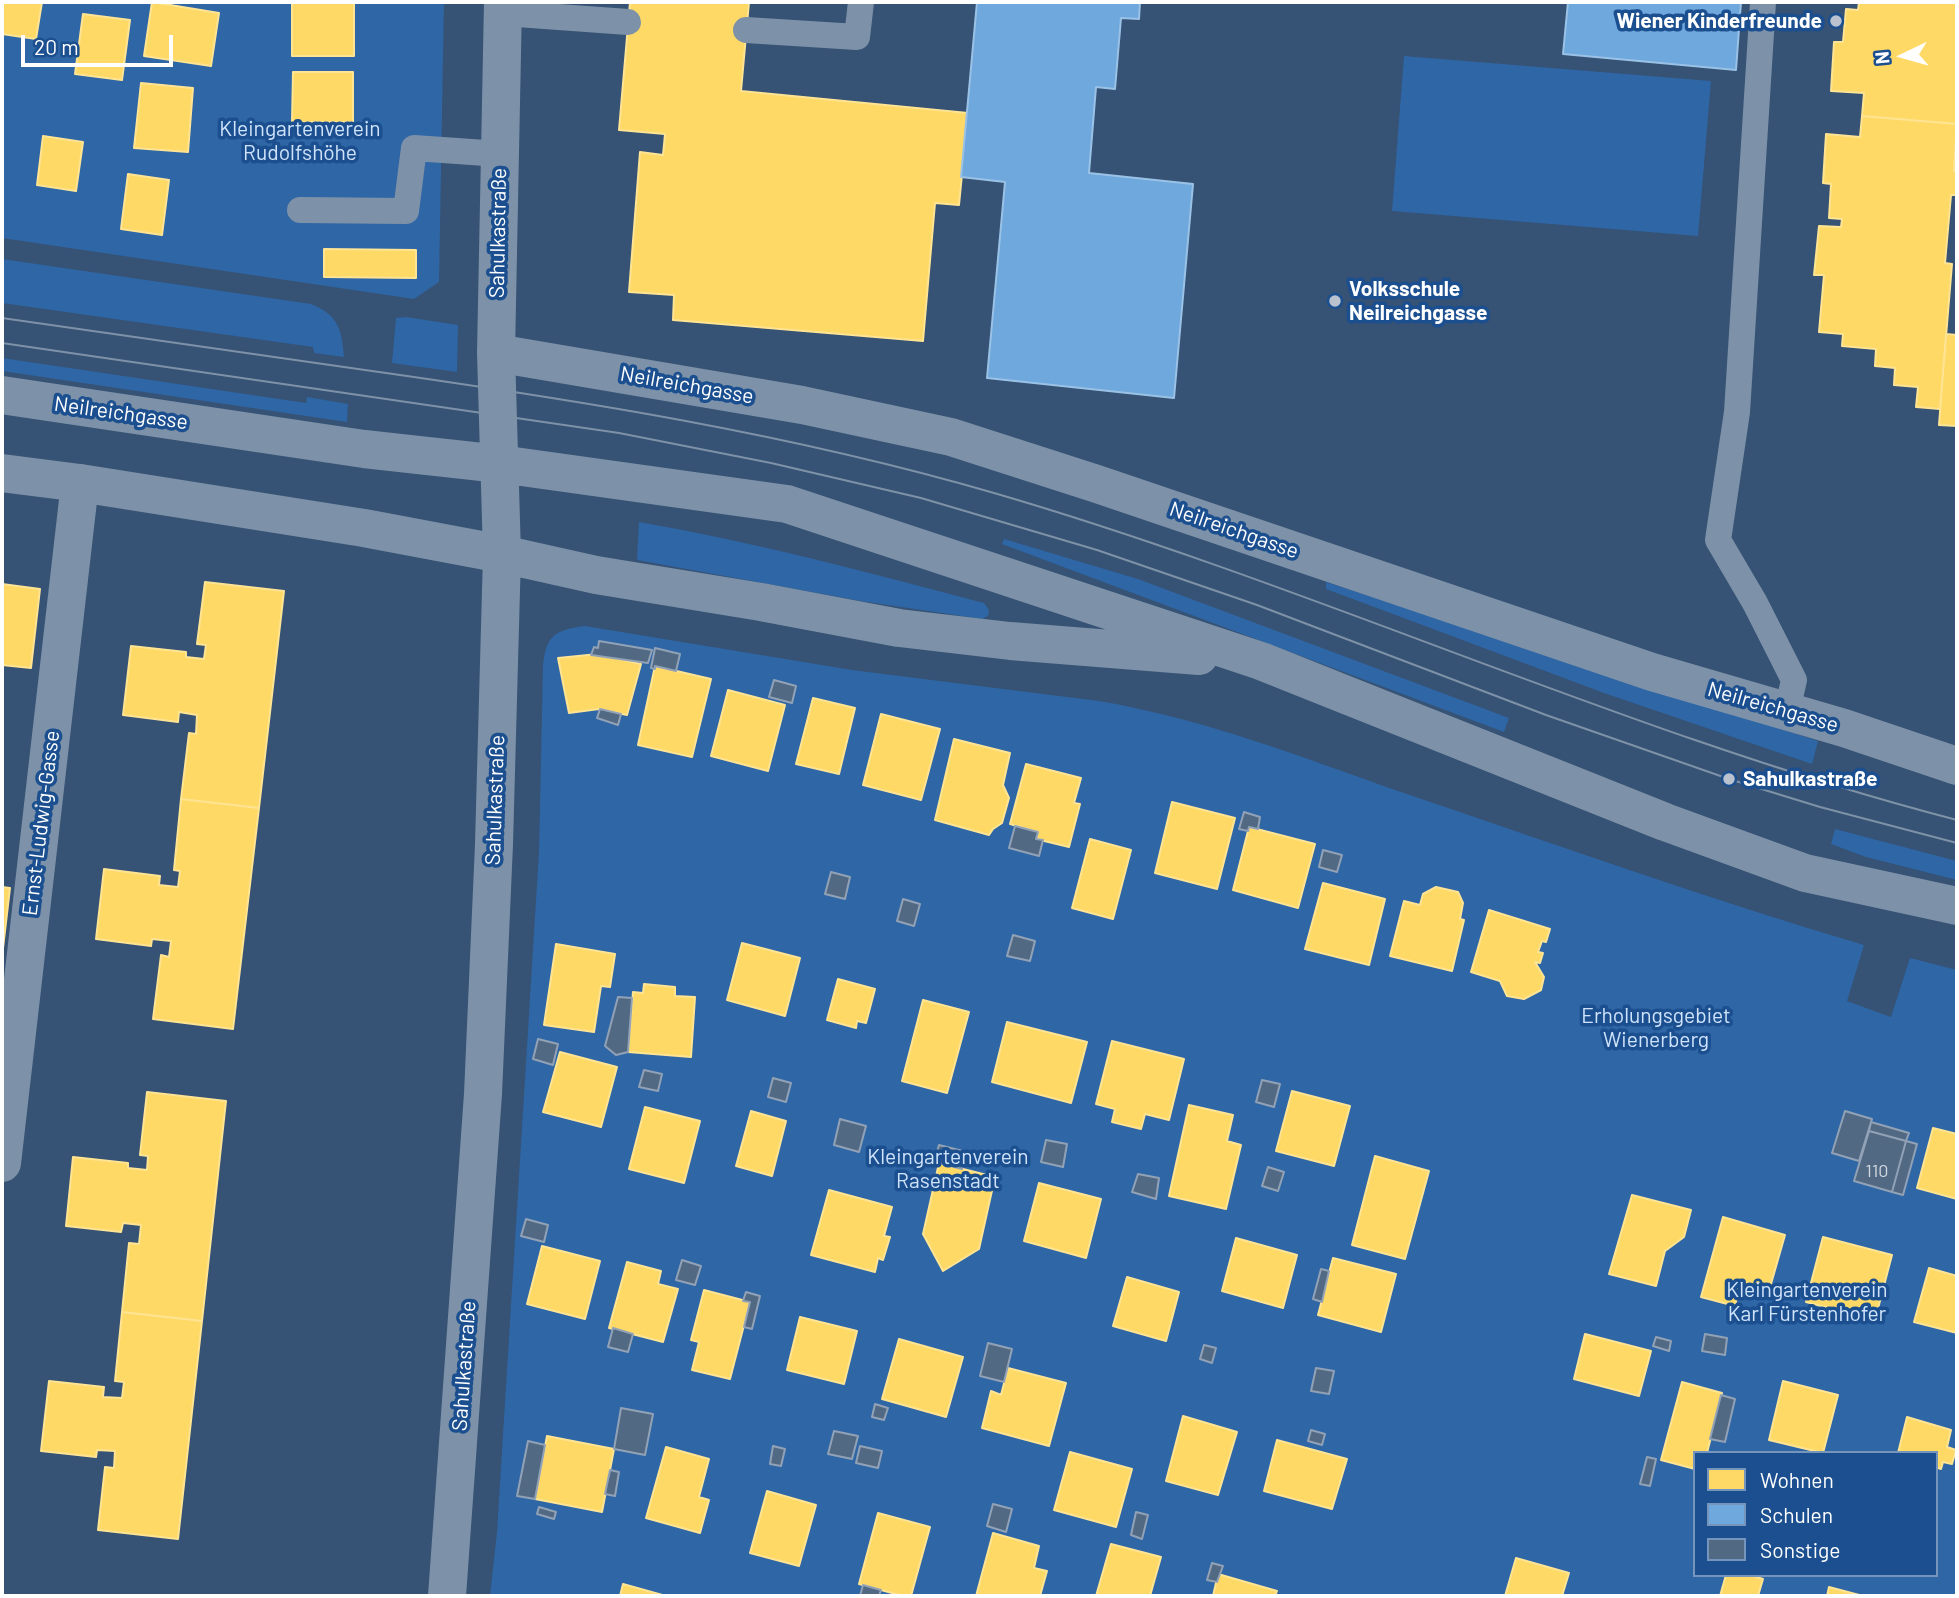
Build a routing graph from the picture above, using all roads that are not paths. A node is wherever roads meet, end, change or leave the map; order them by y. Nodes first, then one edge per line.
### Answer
1 (861, 2) edge
2 (1763, 2) edge
3 (503, 8) edge
4 (628, 22) dead end
5 (747, 30) dead end
6 (500, 154) junction
7 (300, 210) dead end
8 (496, 353) junction
9 (2, 395) edge
10 (500, 464) junction
11 (2, 473) edge
12 (80, 483) junction
13 (502, 554) junction
14 (1261, 661) junction
15 (1787, 711) junction
16 (1957, 766) edge
17 (1957, 906) edge
18 (2, 1163) edge
19 (447, 1596) edge

1 - 5 lane
2 - 15 lane
3 - 4 lane
3 - 6 street, Sahulkastraße
6 - 7 lane
6 - 8 street, Sahulkastraße
8 - 10 street, Sahulkastraße
8 - 15 street, Neilreichgasse
9 - 10 street, Neilreichgasse
10 - 13 street, Sahulkastraße
10 - 14 street, Neilreichgasse
11 - 12 street, Neilreichgasse
12 - 13 street, Neilreichgasse
12 - 18 street, Ernst-Ludwig-Gasse
13 - 14 street, Neilreichgasse
13 - 19 street, Sahulkastraße
14 - 17 street, Neilreichgasse
15 - 16 street, Neilreichgasse

